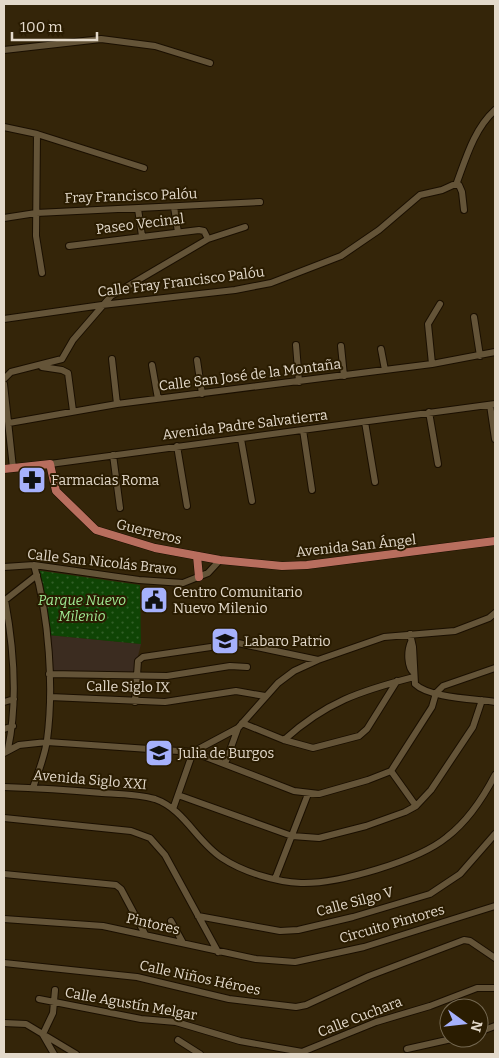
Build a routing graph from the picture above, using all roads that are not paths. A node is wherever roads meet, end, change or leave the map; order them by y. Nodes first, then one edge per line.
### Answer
1 (4, 50) edge
2 (210, 63) dead end
3 (495, 110) edge
4 (4, 127) edge
5 (37, 134) junction
6 (144, 168) dead end
7 (456, 184) junction
8 (260, 202) dead end
9 (174, 207) junction
10 (138, 209) junction
11 (464, 210) dead end
12 (36, 213) junction
13 (4, 218) edge
14 (244, 227) dead end
15 (178, 232) junction
16 (142, 236) junction
17 (208, 239) junction
18 (69, 246) dead end
19 (42, 273) dead end
20 (440, 304) dead end
21 (102, 305) junction
22 (474, 317) dead end
23 (4, 319) edge
24 (296, 346) dead end
25 (341, 346) dead end
26 (381, 349) dead end
27 (495, 352) edge
28 (480, 356) junction
29 (112, 359) dead end
30 (197, 360) dead end
31 (432, 364) junction
32 (152, 365) dead end
33 (38, 367) junction
34 (385, 370) junction
35 (344, 376) junction
36 (4, 378) edge
37 (299, 382) junction
38 (4, 384) edge
39 (202, 394) junction
40 (158, 399) junction
41 (116, 404) junction
42 (492, 404) edge
43 (73, 411) junction
44 (429, 412) junction
45 (365, 422) junction
46 (9, 424) junction
47 (303, 430) junction
48 (241, 439) junction
49 (495, 439) edge
50 (177, 446) junction
51 (112, 455) junction
52 (50, 464) junction
53 (438, 464) dead end
54 (13, 468) junction
55 (4, 469) edge
56 (375, 482) dead end
57 (312, 490) dead end
58 (252, 501) dead end
59 (187, 506) dead end
60 (120, 508) dead end
61 (495, 541) edge
62 (197, 556) junction
63 (220, 560) junction
64 (34, 566) junction
65 (4, 567) edge
66 (37, 575) junction
67 (199, 578) junction
68 (4, 601) edge
69 (495, 613) edge
70 (410, 634) junction
71 (318, 660) junction
72 (247, 667) dead end
73 (495, 668) edge
74 (49, 674) junction
75 (414, 675) junction
76 (137, 677) junction
77 (397, 681) junction
78 (436, 693) junction
79 (265, 696) junction
80 (50, 697) junction
81 (14, 699) junction
82 (482, 700) junction
83 (4, 702) edge
84 (135, 702) junction
85 (495, 702) edge
86 (240, 725) junction
87 (12, 726) junction
88 (4, 729) edge
89 (284, 740) junction
90 (47, 742) junction
91 (6, 751) edge
92 (193, 752) junction
93 (225, 764) junction
94 (391, 771) junction
95 (495, 775) edge
96 (4, 787) edge
97 (33, 788) junction
98 (308, 794) junction
99 (178, 795) junction
100 (416, 806) junction
101 (173, 808) junction
102 (4, 818) edge
103 (495, 834) edge
104 (292, 836) junction
105 (4, 874) edge
106 (275, 879) junction
107 (495, 906) edge
108 (198, 916) junction
109 (4, 919) edge
110 (171, 921) dead end
111 (145, 934) junction
112 (183, 943) junction
113 (218, 952) junction
114 (495, 957) edge
115 (295, 962) joint
116 (4, 963) edge
117 (495, 988) edge
118 (55, 990) dead end
119 (39, 999) dead end
120 (55, 1003) junction
121 (4, 1023) edge
122 (43, 1034) junction
123 (231, 1039) joint
124 (178, 1040) dead end
125 (439, 1042) edge
126 (407, 1049) dead end
127 (54, 1054) edge
128 (76, 1054) edge
129 (200, 1054) edge

1 - 2 street
3 - 7 street
4 - 5 street
5 - 6 street
5 - 12 street
7 - 11 street
7 - 21 street, Calle Fray Francisco Palóu
8 - 9 street, Fray Francisco Palóu
9 - 10 street, Fray Francisco Palóu
9 - 15 street
10 - 12 street, Fray Francisco Palóu
10 - 16 street
12 - 13 street, Fray Francisco Palóu
12 - 19 street
14 - 17 street
15 - 16 street, Paseo Vecinal
15 - 17 street, Paseo Vecinal
16 - 18 street, Paseo Vecinal
17 - 21 street
20 - 31 street
21 - 23 street, Calle Fray Francisco Palóu
21 - 33 street
22 - 28 street
24 - 37 street
25 - 35 street
26 - 34 street
27 - 28 street, Calle San José de la Montaña
28 - 31 street, Calle San José de la Montaña
29 - 41 street
30 - 39 street
31 - 34 street, Calle San José de la Montaña
32 - 40 street
33 - 36 street
33 - 43 street
34 - 35 street, Calle San José de la Montaña
35 - 37 street, Calle San José de la Montaña
37 - 39 street, Calle San José de la Montaña
38 - 46 street
39 - 40 street, Calle San José de la Montaña
40 - 41 street, Calle San José de la Montaña
41 - 43 street, Calle San José de la Montaña
42 - 44 street, Avenida Padre Salvatierra
42 - 49 street
43 - 46 street, Calle San José de la Montaña
44 - 45 street, Avenida Padre Salvatierra
44 - 53 street
45 - 47 street, Avenida Padre Salvatierra
45 - 56 street
46 - 54 street
47 - 48 street, Avenida Padre Salvatierra
47 - 57 street
48 - 50 street, Avenida Padre Salvatierra
48 - 58 street
50 - 51 street, Avenida Padre Salvatierra
50 - 59 street
51 - 52 street, Avenida Padre Salvatierra
51 - 60 street
52 - 54 main road, Avenida Padre Salvatierra
52 - 62 main road, Guerreros
54 - 55 main road, Avenida Padre Salvatierra
61 - 63 main road, Avenida San Ángel
62 - 63 main road, Guerreros
62 - 67 main road
63 - 67 street, Calle San Nicolás Bravo
64 - 65 street, Calle San Nicolás Bravo
64 - 66 street
64 - 67 street, Calle San Nicolás Bravo
66 - 68 street
66 - 74 street
68 - 81 street
69 - 70 street
70 - 71 street
70 - 75 street
71 - 76 street
71 - 79 street
72 - 76 street
73 - 78 street
74 - 76 street
74 - 80 street
75 - 77 street
75 - 78 street
76 - 84 street
77 - 89 street
77 - 89 street
78 - 82 street
78 - 94 street
79 - 84 street, Calle Siglo IX
79 - 86 street
80 - 84 street, Calle Siglo IX
80 - 90 street
81 - 83 street
81 - 87 street
82 - 85 street
82 - 100 street
86 - 89 street
86 - 92 street
86 - 93 street
87 - 88 street
87 - 91 street
90 - 91 street
90 - 92 street
90 - 97 street
92 - 93 street
92 - 99 street
93 - 98 street
94 - 98 street
94 - 100 street
95 - 106 street, Avenida Siglo XXI
96 - 97 street, Avenida Siglo XXI
97 - 101 street, Avenida Siglo XXI
98 - 104 street
99 - 101 street
99 - 104 street
100 - 104 street
101 - 106 street, Avenida Siglo XXI
102 - 108 street
103 - 108 street, Calle Silgo V
104 - 106 street
105 - 111 street
107 - 115 street, Circuito Pintores
108 - 113 street
109 - 111 street, Pintores
110 - 112 street
111 - 112 street, Pintores
112 - 113 street, Pintores
113 - 115 street, Pintores
114 - 116 street, Calle Niños Héroes
117 - 123 street, Calle Cuchara
118 - 120 street
119 - 120 street, Calle Agustín Melgar
120 - 122 street
120 - 123 street, Calle Agustín Melgar
121 - 122 street
122 - 127 street
122 - 128 street
124 - 129 street
125 - 126 street

